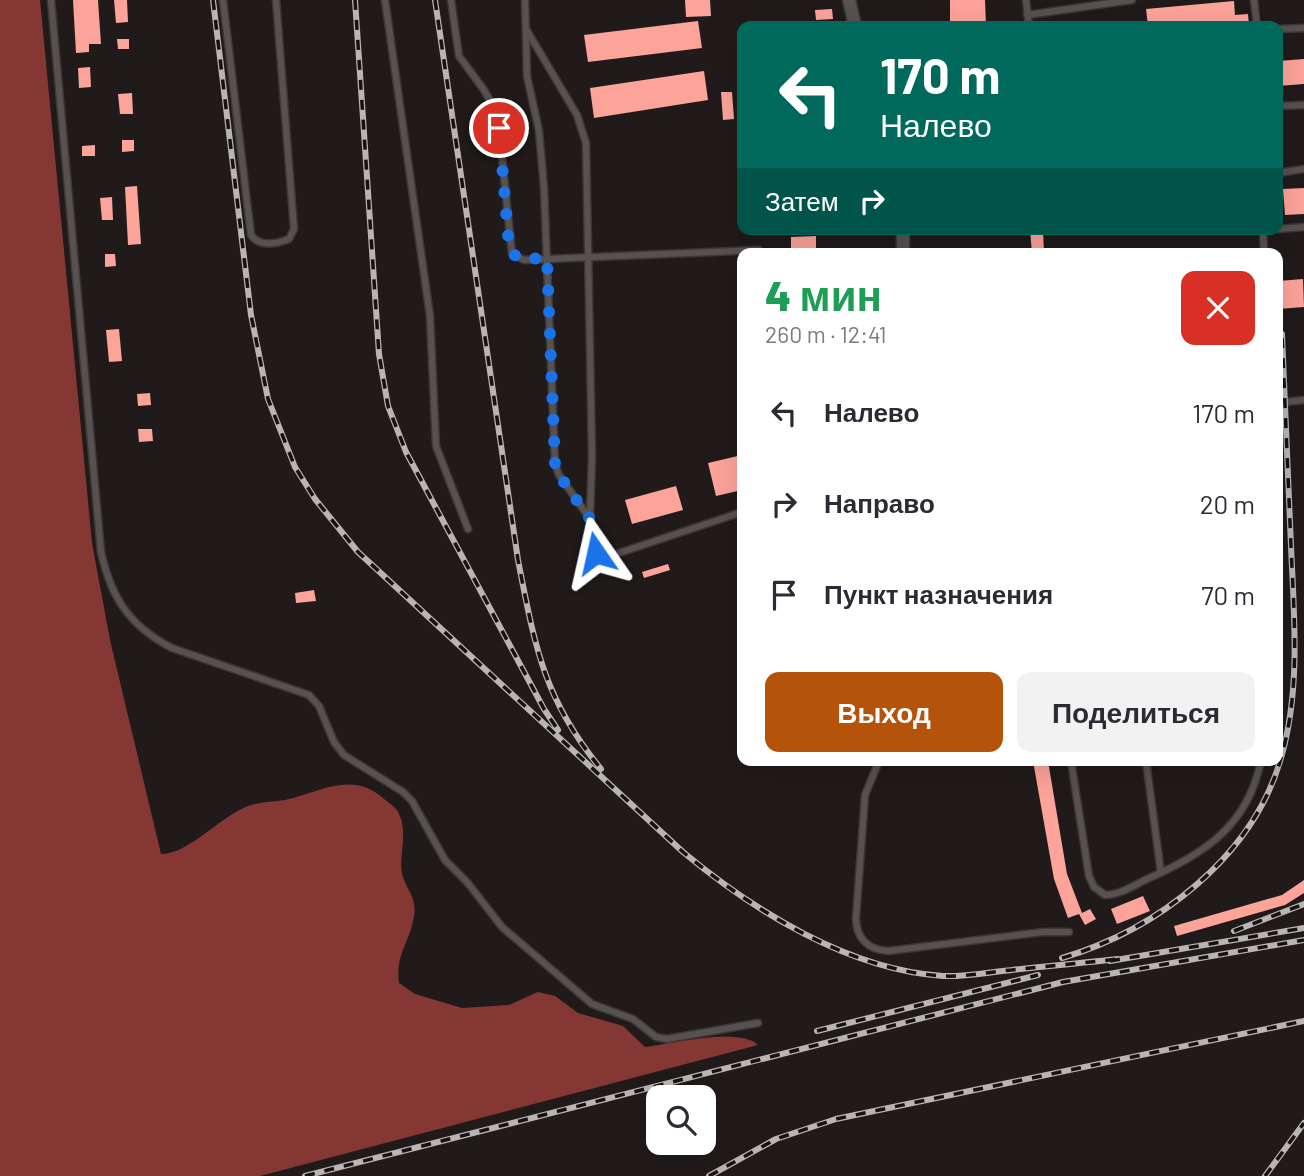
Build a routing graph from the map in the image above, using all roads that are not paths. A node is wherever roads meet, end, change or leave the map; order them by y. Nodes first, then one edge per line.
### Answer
1 (51, 0) edge
2 (223, 0) edge
3 (276, 0) edge
4 (385, 0) edge
5 (452, 0) edge
6 (525, 0) edge
7 (849, 0) edge
8 (1026, 0) edge
9 (1132, 0) edge
10 (1254, 0) edge
11 (1027, 15) junction
12 (854, 21) edge
13 (1028, 21) edge
14 (1256, 21) edge
15 (525, 27) junction
16 (1304, 28) edge
17 (1283, 29) edge
18 (1304, 105) edge
19 (1283, 106) edge
20 (1304, 169) edge
21 (1283, 172) edge
22 (1304, 226) edge
23 (1283, 228) edge
24 (737, 251) edge
25 (589, 257) junction
26 (547, 259) junction
27 (1304, 400) edge
28 (1283, 402) edge
29 (737, 514) edge
30 (590, 519) junction
31 (468, 529) dead end
32 (877, 766) edge
33 (1071, 766) edge
34 (1147, 766) edge
35 (1259, 766) edge
36 (1161, 873) junction
37 (1069, 932) dead end
38 (758, 1023) dead end

1 - 38 lane
2 - 3 lane
4 - 31 lane
5 - 26 lane
6 - 15 lane
7 - 12 street
8 - 11 lane
9 - 11 lane
10 - 14 lane
11 - 13 lane
15 - 25 lane
15 - 26 lane
16 - 17 lane
18 - 19 lane
20 - 21 lane
22 - 23 lane
24 - 25 lane
25 - 26 lane
25 - 30 lane
26 - 30 lane
27 - 28 lane
29 - 30 lane
32 - 37 lane
33 - 36 lane
34 - 36 lane
35 - 36 lane

